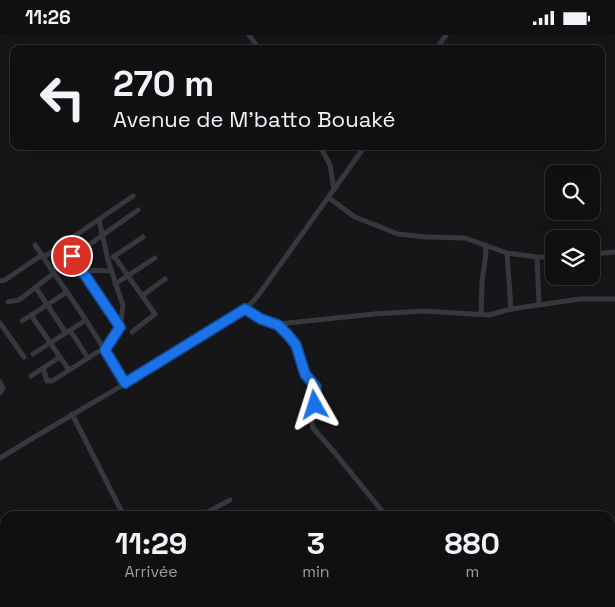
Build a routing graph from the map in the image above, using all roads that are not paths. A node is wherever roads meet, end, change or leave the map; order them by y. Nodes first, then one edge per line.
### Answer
1 (248, 35) edge
2 (257, 45) edge
3 (322, 150) edge
4 (362, 150) edge
5 (334, 190) junction
6 (133, 196) dead end
7 (329, 198) junction
8 (138, 210) dead end
9 (99, 220) junction
10 (102, 235) junction
11 (143, 237) dead end
12 (35, 245) dead end
13 (485, 245) junction
14 (615, 252) edge
15 (507, 253) junction
16 (600, 253) edge
17 (43, 256) junction
18 (72, 256) junction
19 (114, 256) junction
20 (155, 257) dead end
21 (537, 257) junction
22 (545, 257) edge
23 (108, 260) junction
24 (81, 270) junction
25 (111, 271) junction
26 (53, 272) junction
27 (128, 275) junction
28 (165, 279) dead end
29 (0, 281) edge
30 (115, 284) junction
31 (36, 287) junction
32 (67, 292) junction
33 (142, 296) junction
34 (615, 299) edge
35 (8, 302) dead end
36 (47, 305) junction
37 (540, 305) junction
38 (245, 309) junction
39 (511, 309) junction
40 (481, 314) junction
41 (31, 315) junction
42 (86, 320) junction
43 (22, 321) dead end
44 (0, 323) edge
45 (278, 325) junction
46 (120, 327) junction
47 (68, 331) junction
48 (132, 332) dead end
49 (50, 343) junction
50 (105, 349) junction
51 (33, 354) dead end
52 (24, 357) dead end
53 (60, 357) junction
54 (88, 358) junction
55 (43, 368) junction
56 (69, 370) junction
57 (31, 376) dead end
58 (0, 382) edge
59 (125, 383) junction
60 (0, 393) edge
61 (72, 413) junction
62 (0, 458) edge
63 (230, 500) dead end
64 (121, 511) edge
65 (209, 511) edge
66 (382, 511) edge

1 - 2 street
3 - 5 street
4 - 5 street
5 - 7 street
6 - 9 street
7 - 13 street
7 - 38 street
8 - 10 street
9 - 10 street
9 - 17 street
10 - 18 street
10 - 23 street
11 - 19 street
12 - 17 street
13 - 15 street
13 - 40 street
14 - 16 street
15 - 21 street
15 - 39 street
17 - 26 street
17 - 29 street
18 - 24 street
18 - 26 street
19 - 23 street
19 - 27 street
20 - 27 street
21 - 22 street
21 - 37 street
23 - 25 street
24 - 25 street
24 - 46 street
25 - 30 street
26 - 31 street
26 - 32 street
27 - 30 street
27 - 33 street
28 - 33 street
30 - 46 street
31 - 35 street
31 - 36 street
32 - 36 street
32 - 42 street
33 - 48 street
34 - 37 street
36 - 41 street
36 - 47 street
37 - 39 street
38 - 45 street
38 - 59 street
39 - 40 street
40 - 45 street
41 - 43 street
41 - 49 street
42 - 47 street
42 - 50 street
44 - 52 street
45 - 66 street
46 - 50 street
47 - 49 street
47 - 54 street
49 - 51 street
49 - 53 street
50 - 54 street
50 - 59 street
53 - 55 street
53 - 56 street
54 - 56 street
55 - 56 street
55 - 57 street
58 - 60 street
59 - 61 street
61 - 62 street
61 - 64 street
63 - 65 street

